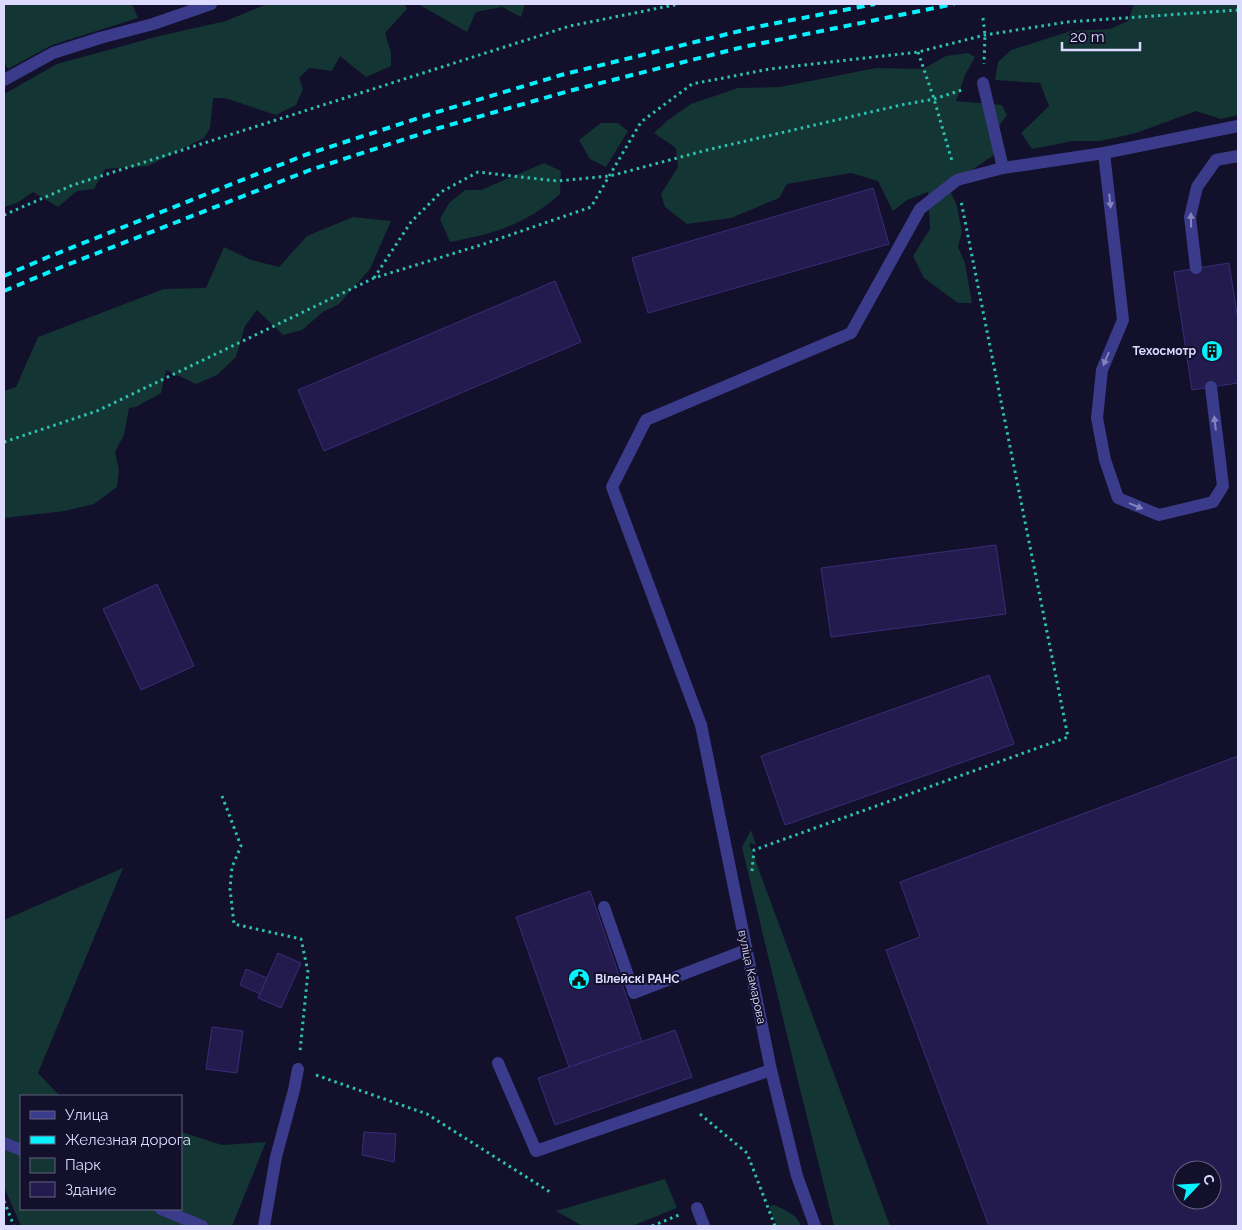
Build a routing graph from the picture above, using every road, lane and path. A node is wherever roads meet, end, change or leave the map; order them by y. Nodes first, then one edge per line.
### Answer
1 (211, 4) edge
2 (679, 4) edge
3 (1238, 10) edge
4 (983, 18) dead end
5 (985, 35) junction
6 (918, 52) junction
7 (4, 80) edge
8 (983, 83) junction
9 (934, 99) junction
10 (1238, 126) edge
11 (1104, 152) junction
12 (1238, 156) edge
13 (1003, 168) junction
14 (610, 176) junction
15 (957, 180) junction
16 (4, 215) edge
17 (1196, 268) dead end
18 (374, 278) junction
19 (1211, 387) dead end
20 (4, 442) edge
21 (222, 796) dead end
22 (754, 850) dead end
23 (604, 907) dead end
24 (746, 950) junction
25 (498, 1063) dead end
26 (298, 1069) junction
27 (771, 1070) junction
28 (683, 1100) junction
29 (4, 1143) edge
30 (20, 1150) edge
31 (550, 1192) dead end
32 (4, 1201) edge
33 (697, 1208) joint
34 (163, 1210) edge
35 (14, 1226) edge
36 (202, 1226) edge
37 (264, 1226) edge
38 (652, 1226) edge
39 (704, 1226) edge
40 (775, 1226) edge
41 (815, 1226) edge

1 - 7 street
2 - 16 path
3 - 5 path
4 - 5 path
5 - 6 path
5 - 8 path
6 - 9 path
6 - 14 path
8 - 9 path
8 - 13 street
9 - 14 path
9 - 15 path
10 - 11 street
11 - 13 street
11 -> 19 street
17 -> 12 street
13 - 15 street
14 - 18 path
14 - 18 path
15 - 22 path
15 - 24 street, вуліца Камарова
18 - 20 path
21 - 26 path
23 - 24 street
24 - 27 street, вуліца Камарова
25 - 28 street
26 - 31 path
26 - 37 street
27 - 28 street
27 - 41 street, вуліца Камарова
28 - 40 path
29 - 30 street
32 - 35 path
33 - 38 path
33 - 39 street
34 - 36 street

